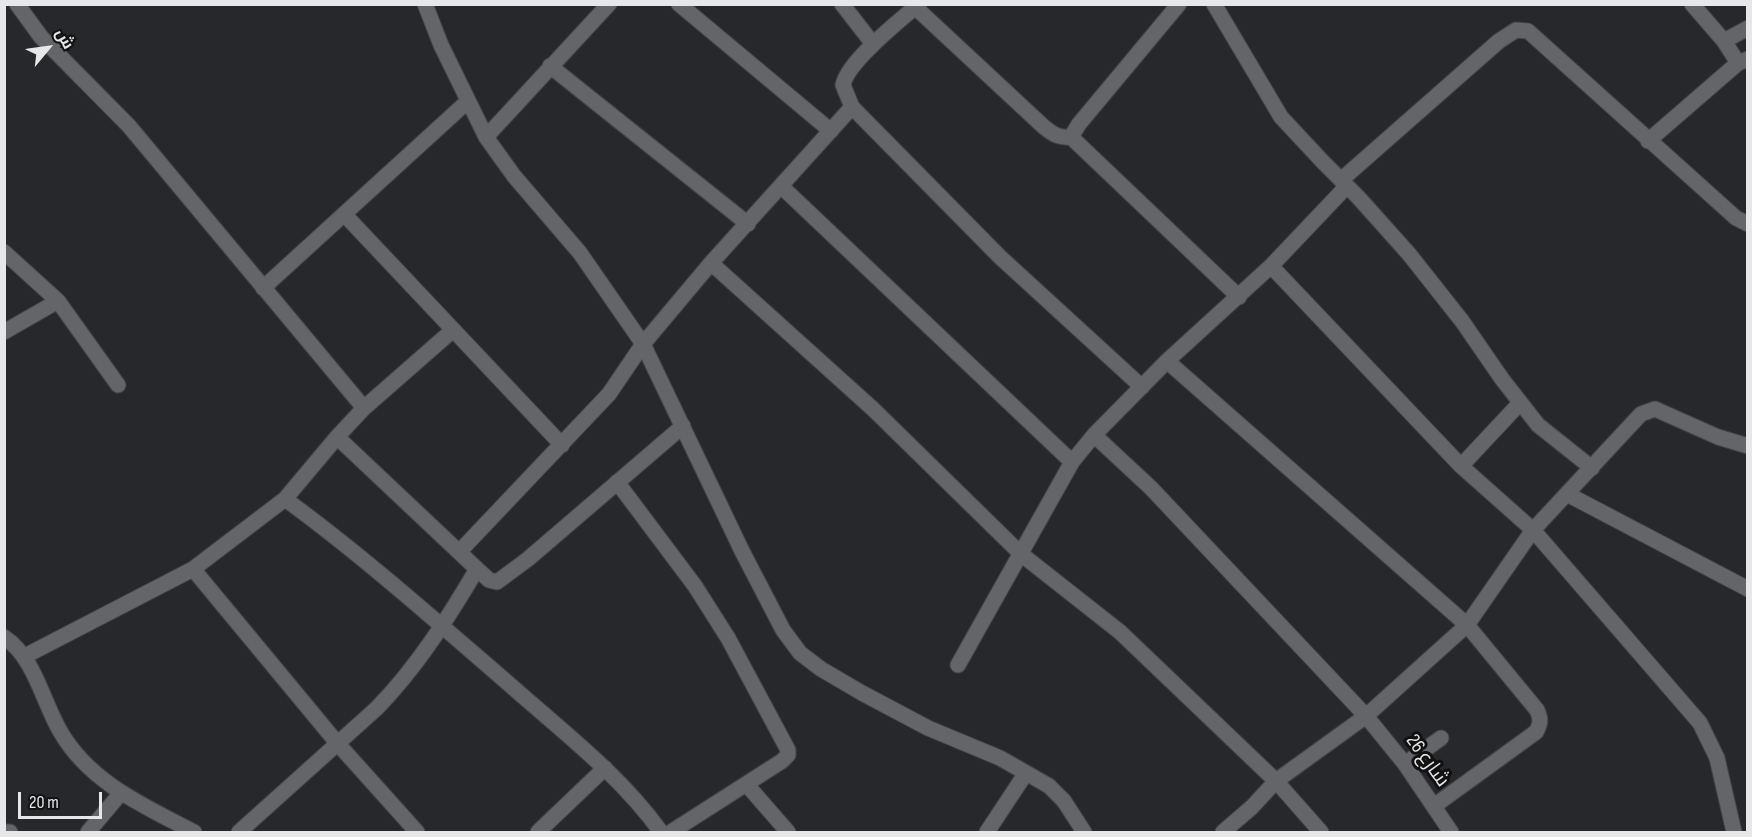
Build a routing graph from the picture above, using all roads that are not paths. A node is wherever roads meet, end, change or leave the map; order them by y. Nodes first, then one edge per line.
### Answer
1 (17, 4) edge
2 (425, 4) edge
3 (609, 4) edge
4 (678, 4) edge
5 (842, 4) edge
6 (1179, 4) edge
7 (1214, 4) edge
8 (1692, 4) edge
9 (917, 6) edge
10 (1748, 28) edge
11 (1724, 41) junction
12 (873, 44) junction
13 (1743, 61) edge
14 (550, 66) junction
15 (468, 101) junction
16 (852, 107) junction
17 (831, 131) junction
18 (486, 138) junction
19 (1071, 138) junction
20 (1648, 141) junction
21 (1344, 183) junction
22 (782, 187) junction
23 (344, 214) junction
24 (748, 224) junction
25 (1748, 224) edge
26 (4, 252) edge
27 (711, 263) junction
28 (1271, 266) junction
29 (263, 288) junction
30 (1239, 297) junction
31 (58, 301) junction
32 (453, 330) junction
33 (4, 332) edge
34 (644, 344) junction
35 (1167, 361) junction
36 (118, 385) dead end
37 (1142, 387) junction
38 (1520, 403) junction
39 (364, 408) junction
40 (683, 426) junction
41 (1094, 435) junction
42 (337, 437) junction
43 (562, 445) junction
44 (1748, 446) edge
45 (1072, 462) junction
46 (1461, 466) junction
47 (1592, 468) junction
48 (617, 482) junction
49 (1567, 494) junction
50 (285, 499) junction
51 (1533, 531) junction
52 (460, 551) junction
53 (1021, 554) junction
54 (193, 569) junction
55 (477, 569) junction
56 (1748, 590) edge
57 (1467, 625) junction
58 (442, 626) junction
59 (4, 637) edge
60 (25, 656) junction
61 (958, 665) dead end
62 (1366, 716) junction
63 (1441, 738) dead end
64 (338, 744) junction
65 (1405, 764) junction
66 (605, 768) junction
67 (1026, 773) junction
68 (1276, 781) junction
69 (747, 785) junction
70 (121, 794) junction
71 (1434, 806) junction
72 (88, 832) edge
73 (194, 832) edge
74 (239, 832) edge
75 (417, 832) edge
76 (537, 832) edge
77 (661, 832) edge
78 (671, 832) edge
79 (788, 832) edge
80 (987, 832) edge
81 (1084, 832) edge
82 (1223, 832) edge
83 (1321, 832) edge
84 (1450, 832) edge
85 (1734, 832) edge

1 - 29 street
2 - 15 street
3 - 14 street
4 - 17 street
5 - 12 street
6 - 19 street
7 - 21 street
8 - 11 street
9 - 12 street
9 - 19 street
10 - 11 street
11 - 13 street
12 - 16 street
13 - 20 street
14 - 18 street
14 - 24 street
15 - 18 street
15 - 23 street
16 - 17 street
16 - 37 street
17 - 22 street
18 - 34 street
19 - 30 street
20 - 21 street
20 - 25 street
21 - 28 street
21 - 38 street
22 - 24 street
22 - 45 street
23 - 29 street
23 - 32 street
24 - 27 street
26 - 31 street
27 - 34 street
27 - 53 street
28 - 30 street
28 - 46 street
29 - 39 street
30 - 35 street
31 - 33 street
31 - 36 street
32 - 39 street
32 - 43 street
34 - 40 street
34 - 43 street
35 - 37 street
35 - 57 street
37 - 41 street
38 - 46 street
38 - 47 street
39 - 42 street
40 - 48 street
40 - 67 street
41 - 45 street
41 - 62 street, شارع 26
42 - 50 street
42 - 52 street
43 - 52 street
44 - 47 street
45 - 53 street
46 - 51 street
47 - 49 street
48 - 55 street
48 - 69 street
49 - 51 street
49 - 56 street
50 - 54 street
50 - 58 street
51 - 57 street
51 - 85 street
52 - 55 street
53 - 61 street
53 - 68 street
54 - 60 street
54 - 64 street
55 - 58 street
57 - 62 street
57 - 71 street
58 - 64 street
58 - 66 street
59 - 60 street
60 - 70 street
62 - 65 street, شارع 26
62 - 68 street
63 - 65 street
64 - 74 street
64 - 75 street
65 - 71 street, شارع 26
66 - 76 street
66 - 77 street
67 - 80 street
67 - 81 street
68 - 82 street
68 - 83 street
69 - 78 street
69 - 79 street
70 - 72 street
70 - 73 street
71 - 84 street, شارع 26

